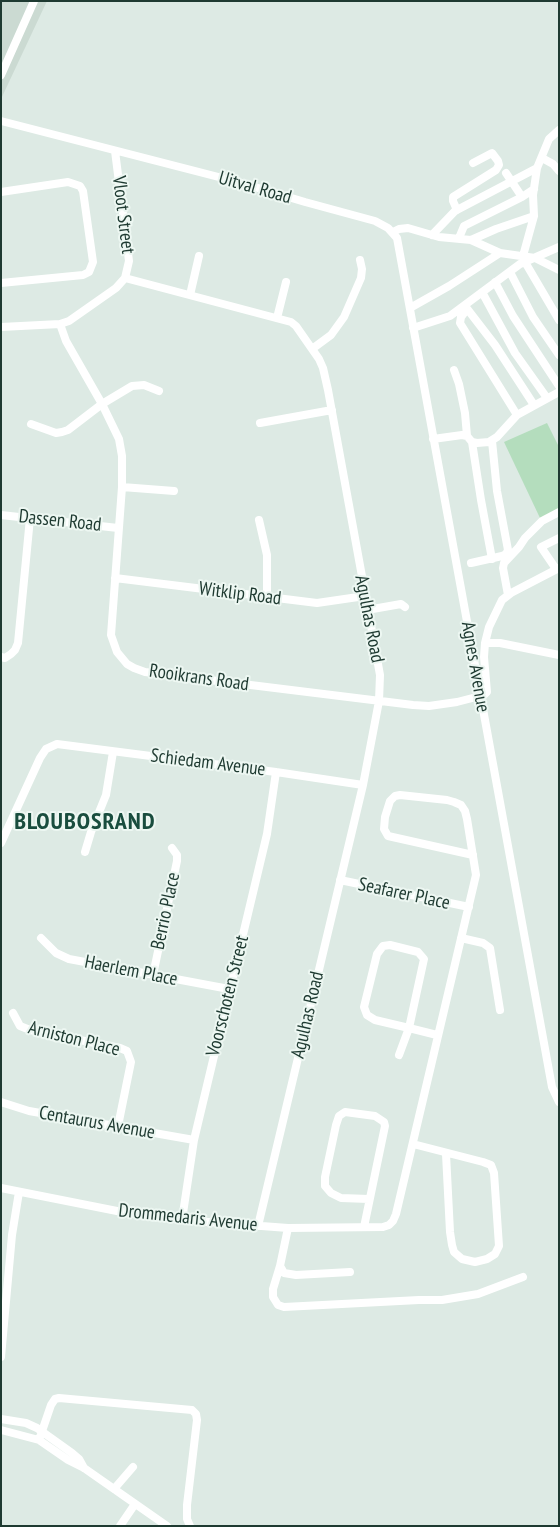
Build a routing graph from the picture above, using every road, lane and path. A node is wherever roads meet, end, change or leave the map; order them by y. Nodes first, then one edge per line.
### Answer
1 (34, 1) edge
2 (1, 75) edge
3 (1, 121) edge
4 (559, 130) edge
5 (115, 151) junction
6 (542, 158) junction
7 (473, 163) dead end
8 (536, 168) junction
9 (559, 171) edge
10 (506, 173) dead end
11 (512, 181) junction
12 (534, 189) junction
13 (1, 192) edge
14 (522, 197) junction
15 (457, 210) junction
16 (534, 216) junction
17 (393, 232) junction
18 (432, 235) junction
19 (459, 238) junction
20 (471, 240) junction
21 (559, 248) edge
22 (500, 253) junction
23 (199, 256) dead end
24 (535, 258) junction
25 (524, 259) junction
26 (360, 260) dead end
27 (559, 270) edge
28 (510, 272) junction
29 (125, 278) junction
30 (286, 282) dead end
31 (495, 282) junction
32 (1, 283) edge
33 (482, 292) junction
34 (190, 295) junction
35 (410, 308) junction
36 (466, 308) junction
37 (277, 318) junction
38 (559, 320) edge
39 (60, 324) junction
40 (1, 327) edge
41 (414, 328) junction
42 (312, 349) junction
43 (559, 356) edge
44 (454, 370) dead end
45 (559, 386) edge
46 (159, 391) dead end
47 (559, 392) edge
48 (546, 398) junction
49 (102, 404) junction
50 (534, 405) junction
51 (332, 410) junction
52 (517, 415) junction
53 (260, 423) dead end
54 (31, 424) dead end
55 (470, 438) junction
56 (433, 439) junction
57 (492, 441) junction
58 (122, 487) junction
59 (174, 491) dead end
60 (559, 512) edge
61 (1, 515) edge
62 (30, 518) junction
63 (259, 520) dead end
64 (118, 528) junction
65 (559, 538) edge
66 (492, 558) junction
67 (471, 563) dead end
68 (557, 568) edge
69 (115, 578) junction
70 (508, 595) junction
71 (267, 596) junction
72 (364, 596) junction
73 (405, 606) dead end
74 (367, 610) junction
75 (485, 644) junction
76 (559, 655) edge
77 (1, 657) edge
78 (480, 695) junction
79 (380, 701) junction
80 (113, 752) junction
81 (276, 772) junction
82 (363, 786) junction
83 (1, 843) edge
84 (172, 848) dead end
85 (85, 852) dead end
86 (473, 855) junction
87 (340, 880) junction
88 (469, 907) junction
89 (41, 938) dead end
90 (461, 938) junction
91 (153, 975) junction
92 (229, 989) junction
93 (500, 1010) dead end
94 (12, 1013) dead end
95 (409, 1028) junction
96 (438, 1035) junction
97 (399, 1055) dead end
98 (1, 1102) edge
99 (559, 1102) edge
100 (118, 1126) junction
101 (194, 1140) junction
102 (413, 1144) junction
103 (446, 1154) junction
104 (1, 1188) edge
105 (19, 1192) junction
106 (369, 1198) junction
107 (182, 1220) junction
108 (258, 1226) junction
109 (364, 1227) junction
110 (288, 1228) junction
111 (280, 1266) junction
112 (350, 1272) dead end
113 (523, 1277) dead end
114 (1, 1357) edge
115 (1, 1419) edge
116 (1, 1430) edge
117 (43, 1432) junction
118 (39, 1440) junction
119 (133, 1467) dead end
120 (84, 1468) junction
121 (114, 1489) junction
122 (135, 1504) junction
123 (189, 1522) edge
124 (120, 1526) edge
125 (167, 1526) edge
126 (181, 1526) edge

1 - 2 street
3 - 5 street, Uitval Road
4 - 6 street
5 - 17 street, Uitval Road
5 - 29 street, Vloot Street
6 - 8 street
6 - 9 street
7 - 15 street
8 - 11 street
8 - 12 street
10 - 11 street
11 - 14 street
11 - 15 street
12 - 14 street
12 - 16 street
13 - 32 street
14 - 19 street
15 - 18 street
16 - 20 street
16 - 25 street
17 - 18 street
17 - 35 street, Agnes Avenue
18 - 19 street
19 - 20 street
20 - 22 street
21 - 24 street
22 - 25 street
22 - 35 street
23 - 34 street
24 - 25 street
24 - 27 street
25 - 28 street
25 - 38 street
26 - 42 street
28 - 31 street
28 - 43 street
29 - 34 street, Agulhas Road
29 - 39 street
30 - 37 street
31 - 33 street
31 - 45 street
33 - 36 street
33 - 48 street
34 - 37 street, Agulhas Road
35 - 41 street, Agnes Avenue
36 - 41 street
36 - 50 street
36 - 52 street
37 - 42 street, Agulhas Road
39 - 40 street
39 - 49 street, Rooikrans Road
41 - 56 street, Agnes Avenue
42 - 51 street, Agulhas Road
44 - 55 street
46 - 49 street
47 - 48 street
48 - 50 street
49 - 54 street
49 - 58 street, Rooikrans Road
50 - 52 street
51 - 53 street
51 - 72 street, Agulhas Road
52 - 57 street
55 - 56 street
55 - 57 street
55 - 66 street
56 - 78 street, Agnes Avenue
57 - 66 street
58 - 59 street
58 - 64 street, Rooikrans Road
60 - 70 street
61 - 62 street, Dassen Road
62 - 64 street, Dassen Road
62 - 77 street
63 - 71 street
64 - 69 street, Rooikrans Road
65 - 68 street
66 - 67 street
68 - 70 street
69 - 71 street, Witklip Road
69 - 79 street, Rooikrans Road
70 - 75 street
71 - 72 street, Witklip Road
72 - 74 street, Agulhas Road
73 - 74 street
74 - 79 street, Agulhas Road
75 - 76 street
75 - 78 street
78 - 79 street, Rooikrans Road
78 - 99 street, Agnes Avenue
79 - 82 street, Agulhas Road
80 - 81 street, Schiedam Avenue
80 - 83 street, Schiedam Avenue
80 - 85 street
81 - 82 street, Schiedam Avenue
81 - 92 street, Voorschoten Street
82 - 87 street, Agulhas Road
84 - 91 street, Berrio Place
86 - 86 street
86 - 88 street
87 - 88 street, Seafarer Place
87 - 108 street, Agulhas Road
88 - 90 street
89 - 91 street, Haerlem Place
90 - 93 street
90 - 96 street
91 - 92 street, Haerlem Place
92 - 101 street, Voorschoten Street
94 - 100 street, Arniston Place
95 - 95 street
95 - 96 street
95 - 97 street
96 - 102 street
98 - 100 street, Centaurus Avenue
100 - 101 street, Centaurus Avenue
101 - 107 street, Voorschoten Street
102 - 103 street
102 - 109 street, Drommedaris Avenue
103 - 103 street
104 - 105 street, Drommedaris Avenue
105 - 107 street, Drommedaris Avenue
105 - 114 street
106 - 106 street
106 - 109 street
107 - 108 street, Drommedaris Avenue
108 - 110 street, Drommedaris Avenue
109 - 110 street, Drommedaris Avenue
110 - 111 street
111 - 112 street
111 - 113 street
115 - 117 street
116 - 118 street
117 - 118 street
117 - 120 street
117 - 123 street
118 - 120 street
119 - 121 street
120 - 121 street
121 - 122 street
122 - 124 street
122 - 125 street
123 - 126 street

